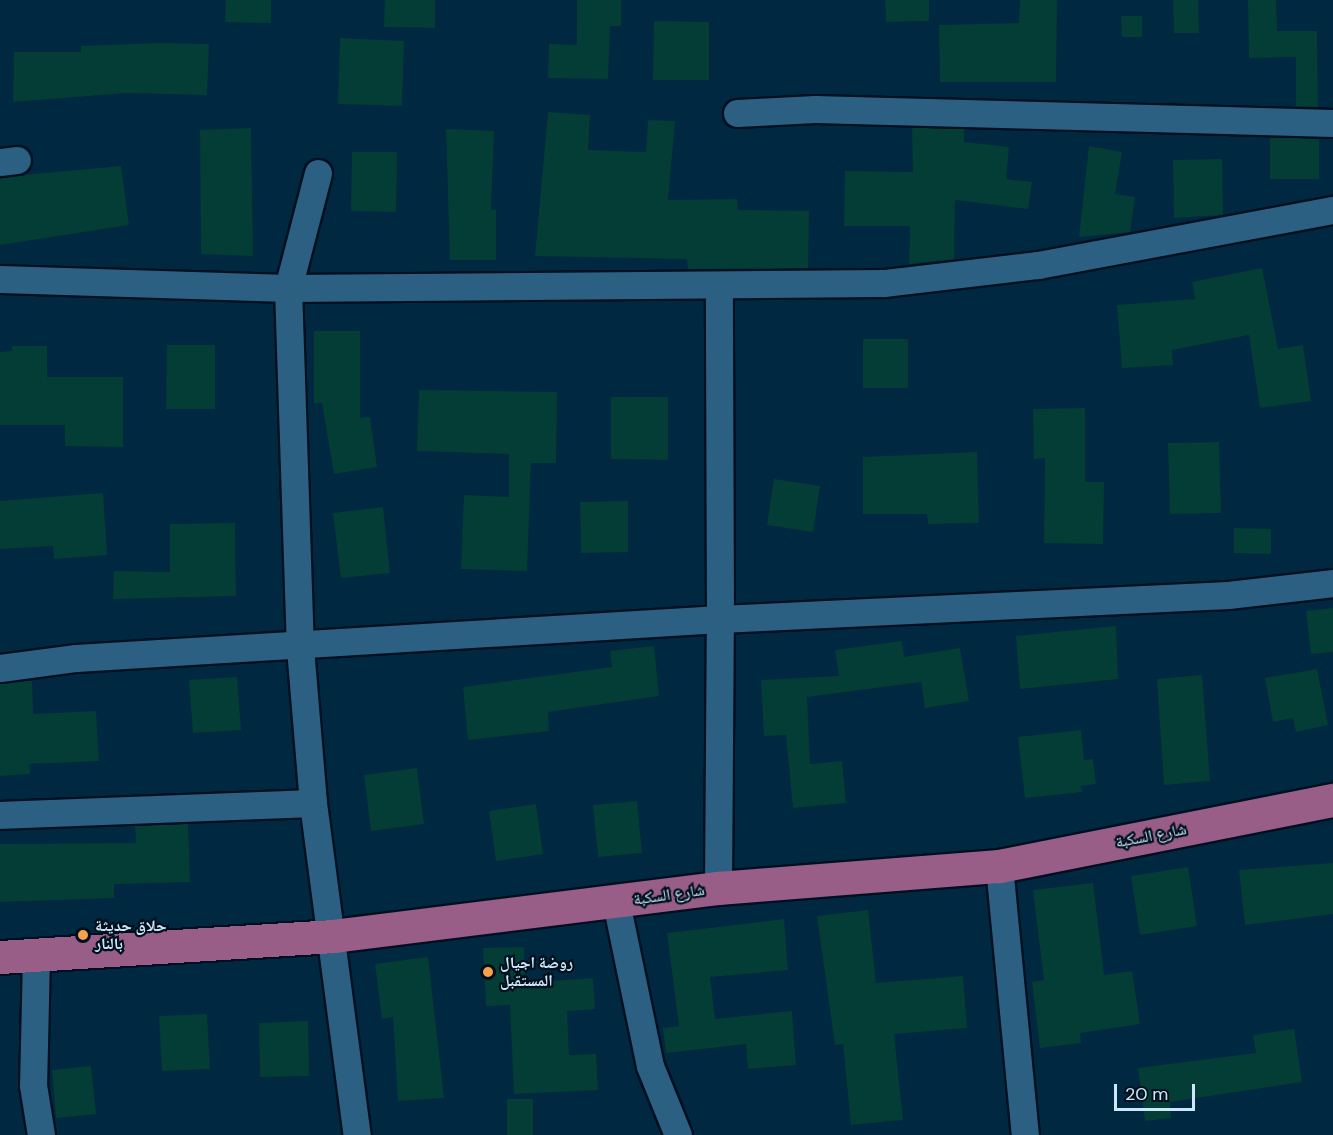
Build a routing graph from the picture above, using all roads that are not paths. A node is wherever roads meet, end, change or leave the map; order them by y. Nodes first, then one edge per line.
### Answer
1 (737, 113) dead end
2 (1333, 123) edge
3 (318, 173) dead end
4 (1333, 210) edge
5 (0, 279) edge
6 (719, 287) junction
7 (288, 288) junction
8 (1333, 583) edge
9 (720, 619) junction
10 (300, 648) junction
11 (0, 668) edge
12 (1333, 800) edge
13 (313, 803) junction
14 (0, 815) edge
15 (999, 866) junction
16 (718, 888) junction
17 (616, 902) junction
18 (332, 936) junction
19 (36, 956) junction
20 (0, 957) edge
21 (41, 1135) edge
22 (357, 1135) edge
23 (678, 1135) edge
24 (1025, 1135) edge

1 - 2 street
3 - 7 street
4 - 6 street
5 - 7 street
6 - 7 street
6 - 9 street
7 - 10 street
8 - 9 street
9 - 10 street
9 - 16 street
10 - 11 street
10 - 13 street
12 - 15 main road, شارع السكبة
13 - 14 street
13 - 18 street
15 - 16 main road, شارع السكبة
15 - 24 street
16 - 17 main road, شارع السكبة
17 - 18 main road, شارع السكبة
17 - 23 street
18 - 19 main road, شارع السكبة
18 - 22 street
19 - 20 main road, شارع السكبة
19 - 21 street

